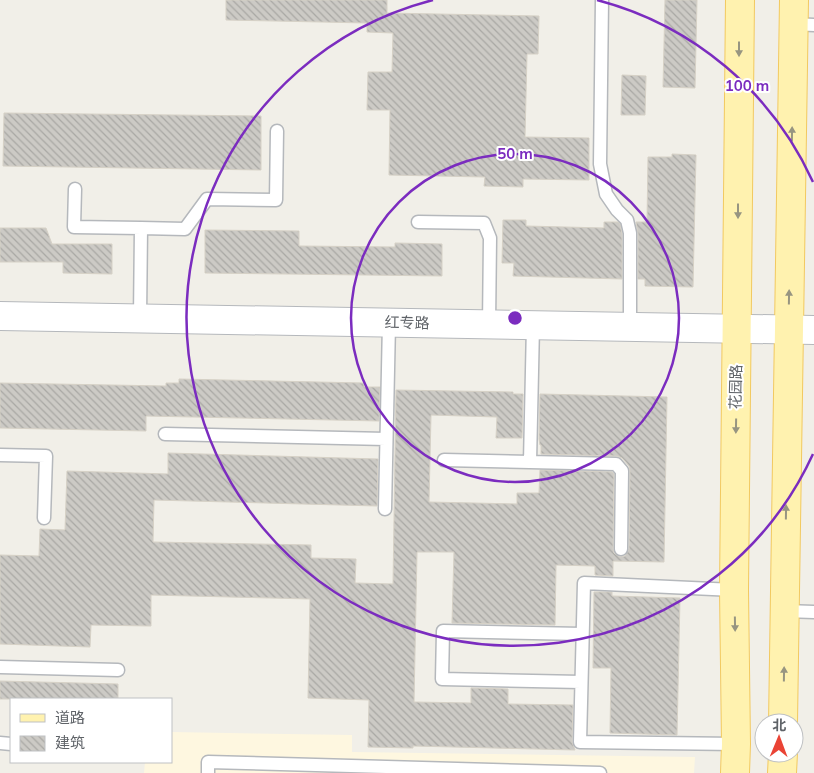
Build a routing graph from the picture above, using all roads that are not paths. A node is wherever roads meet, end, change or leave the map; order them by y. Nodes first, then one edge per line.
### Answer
1 (602, 0) edge
2 (740, 0) edge
3 (801, 16) edge
4 (277, 131) dead end
5 (75, 189) dead end
6 (418, 222) dead end
7 (141, 228) junction
8 (0, 316) edge
9 (140, 318) junction
10 (389, 323) junction
11 (489, 325) junction
12 (533, 325) junction
13 (630, 327) junction
14 (737, 330) junction
15 (801, 330) edge
16 (165, 434) dead end
17 (386, 439) junction
18 (0, 455) edge
19 (444, 460) dead end
20 (530, 462) junction
21 (385, 508) dead end
22 (44, 518) dead end
23 (621, 549) dead end
24 (734, 590) junction
25 (785, 611) junction
26 (814, 612) edge
27 (582, 634) junction
28 (0, 667) edge
29 (118, 670) dead end
30 (582, 682) junction
31 (783, 713) edge
32 (736, 744) junction
33 (301, 768) edge
34 (208, 773) edge
35 (600, 773) edge
36 (735, 773) edge

1 - 13 lane
2 -> 14 main road, 花园路
15 -> 3 main road
4 - 7 lane
5 - 7 lane
6 - 11 lane
7 - 9 lane
8 - 9 street, 红专路
9 - 10 street, 红专路
10 - 11 street, 红专路
10 - 17 lane
11 - 12 street, 红专路
12 - 13 street, 红专路
12 - 20 lane
13 - 14 street, 红专路
14 - 15 street, 红专路
14 -> 24 main road, 花园路
25 -> 15 main road
16 - 17 lane
17 - 21 lane
18 - 22 lane
19 - 20 lane
20 - 23 lane
24 - 27 lane
24 -> 32 main road, 花园路
25 - 26 lane
31 -> 25 main road
27 - 30 lane
27 - 30 lane
28 - 29 lane
30 - 32 lane
32 - 36 main road, 花园路
33 - 34 lane
33 - 35 lane

